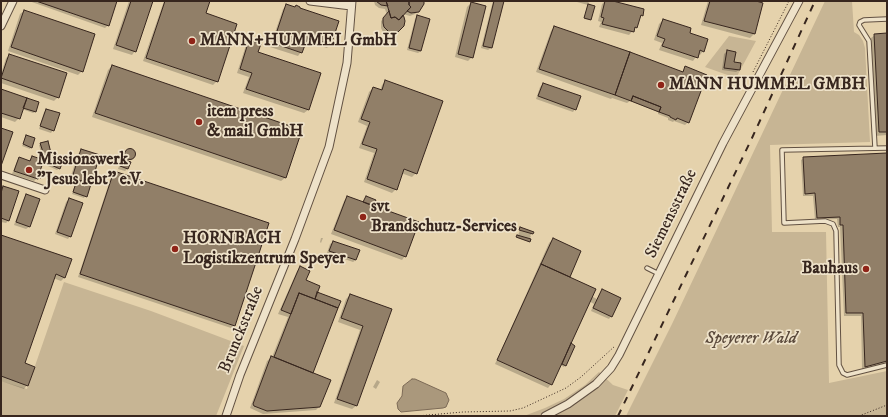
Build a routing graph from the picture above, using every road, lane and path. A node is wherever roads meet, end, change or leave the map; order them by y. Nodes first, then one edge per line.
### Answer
1 (13, 1) edge
2 (310, 1) edge
3 (799, 1) edge
4 (352, 4) edge
5 (887, 19) edge
6 (1, 26) edge
7 (875, 148) junction
8 (887, 148) edge
9 (1, 175) edge
10 (45, 190) dead end
11 (647, 268) dead end
12 (659, 274) junction
13 (615, 346) dead end
14 (887, 365) edge
15 (887, 405) edge
16 (226, 416) edge
17 (418, 416) edge
18 (545, 416) edge
19 (859, 416) edge

1 - 6 street
2 - 4 street
3 - 12 street, Siemensstraße
4 - 16 street, Brunckstraße
5 - 7 lane
7 - 8 lane
7 - 14 lane
9 - 10 street
11 - 12 lane
12 - 18 street, Siemensstraße
13 - 17 path
15 - 19 path

